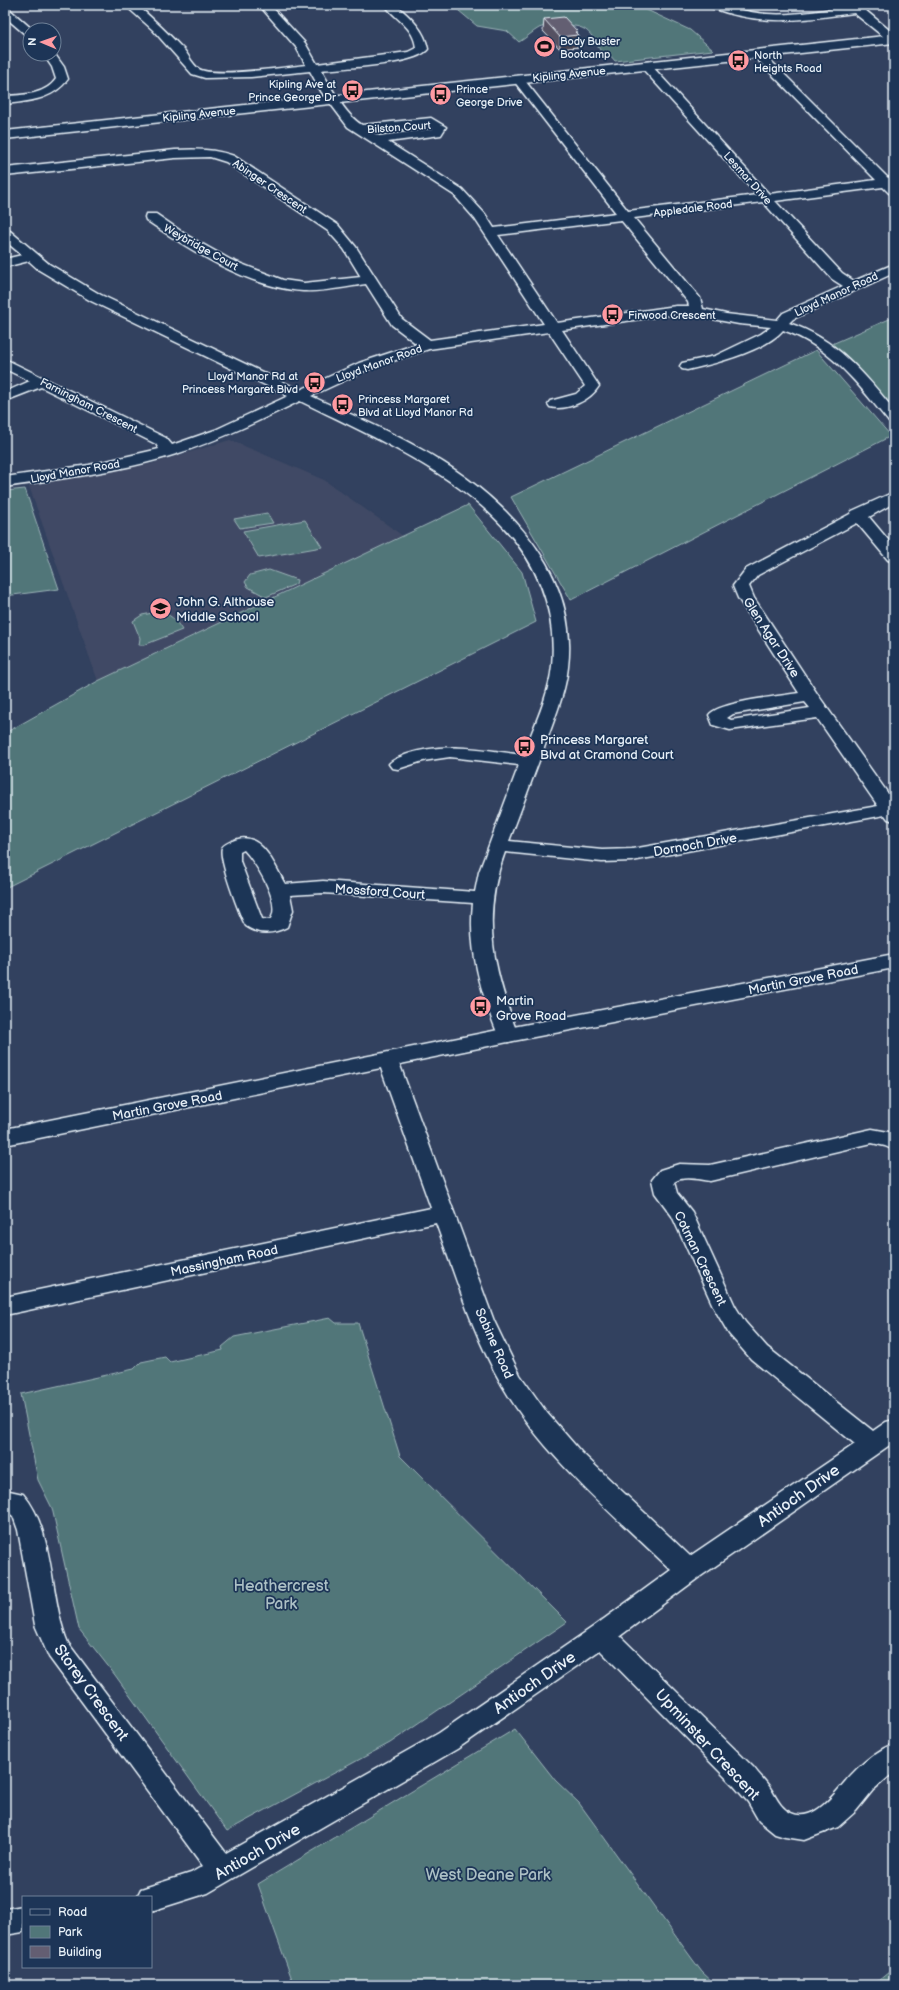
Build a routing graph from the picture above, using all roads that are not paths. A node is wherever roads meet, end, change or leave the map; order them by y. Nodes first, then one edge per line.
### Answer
1 (130, 5) edge
2 (264, 5) edge
3 (390, 5) edge
4 (714, 5) edge
5 (854, 7) edge
6 (5, 11) edge
7 (22, 26) edge
8 (894, 39) edge
9 (758, 54) junction
10 (54, 62) edge
11 (646, 66) junction
12 (314, 68) junction
13 (518, 79) junction
14 (334, 99) junction
15 (5, 100) edge
16 (361, 129) junction
17 (5, 135) edge
18 (375, 140) junction
19 (5, 172) edge
20 (891, 185) edge
21 (766, 198) junction
22 (625, 216) junction
23 (151, 218) dead end
24 (491, 232) junction
25 (5, 234) edge
26 (30, 257) junction
27 (5, 263) edge
28 (894, 268) edge
29 (370, 280) junction
30 (853, 286) junction
31 (696, 310) junction
32 (780, 324) junction
33 (552, 327) junction
34 (427, 345) junction
35 (5, 363) edge
36 (687, 366) dead end
37 (42, 381) junction
38 (299, 396) junction
39 (5, 397) edge
40 (555, 404) dead end
41 (894, 419) edge
42 (169, 451) junction
43 (5, 482) edge
44 (894, 497) edge
45 (858, 514) junction
46 (894, 557) edge
47 (810, 696) junction
48 (822, 712) junction
49 (530, 761) junction
50 (398, 764) dead end
51 (892, 812) edge
52 (498, 846) junction
53 (279, 890) dead end
54 (482, 898) junction
55 (894, 961) edge
56 (508, 1035) junction
57 (388, 1060) junction
58 (5, 1137) edge
59 (894, 1143) edge
60 (444, 1214) junction
61 (5, 1306) edge
62 (894, 1429) edge
63 (872, 1444) junction
64 (5, 1500) edge
65 (689, 1571) junction
66 (602, 1635) junction
67 (894, 1756) edge
68 (222, 1870) junction
69 (152, 1898) edge
70 (22, 1919) edge
71 (5, 1922) edge

1 - 12 street
2 - 12 street
3 - 12 street
4 - 5 street
5 - 8 street
6 - 7 street
8 - 9 main road, Kipling Avenue
9 - 11 main road, Kipling Avenue
9 - 20 street
10 - 15 street
11 - 13 main road, Kipling Avenue
11 - 21 street, Lesmar Drive
12 - 14 street
13 - 14 main road, Kipling Avenue
13 - 22 street
14 - 16 street
14 - 17 main road, Kipling Avenue
16 - 18 street
16 - 18 street, Bilston Court
18 - 24 street
19 - 29 street, Abinger Crescent
20 - 21 street, Appledale Road
21 - 22 street, Appledale Road
21 - 30 street, Lesmar Drive
22 - 24 street, Appledale Road
22 - 31 street
23 - 29 street, Weybridge Court
24 - 33 street
25 - 26 street
26 - 27 street
26 - 38 street
28 - 30 street, Lloyd Manor Road
29 - 34 street, Abinger Crescent
30 - 32 street, Lloyd Manor Road
31 - 32 street
31 - 33 street, Lloyd Manor Road
32 - 36 street, Lloyd Manor Road
32 - 41 street
33 - 34 street, Lloyd Manor Road
33 - 40 street
34 - 38 street, Lloyd Manor Road
35 - 37 street, Farningham Crescent
37 - 39 street
37 - 42 street, Farningham Crescent
38 - 42 street, Lloyd Manor Road
38 - 49 street
42 - 43 street, Lloyd Manor Road
44 - 45 street, Glen Agar Drive
45 - 46 street
45 - 47 street, Glen Agar Drive
47 - 48 street, Glen Agar Drive
47 - 48 street
48 - 51 street, Glen Agar Drive
49 - 50 street
49 - 52 street
51 - 52 street, Dornoch Drive
52 - 54 street
53 - 54 street, Mossford Court
54 - 56 street
55 - 56 main road, Martin Grove Road
56 - 57 main road, Martin Grove Road
57 - 58 main road, Martin Grove Road
57 - 60 street, Sabine Road
59 - 63 street, Cotman Crescent
60 - 61 street, Massingham Road
60 - 65 street, Sabine Road
62 - 63 street, Antioch Drive
63 - 65 street, Antioch Drive
64 - 68 street, Storey Crescent
65 - 66 street, Antioch Drive
66 - 67 street, Upminster Crescent
66 - 68 street, Antioch Drive
68 - 69 street, Antioch Drive
70 - 71 street

